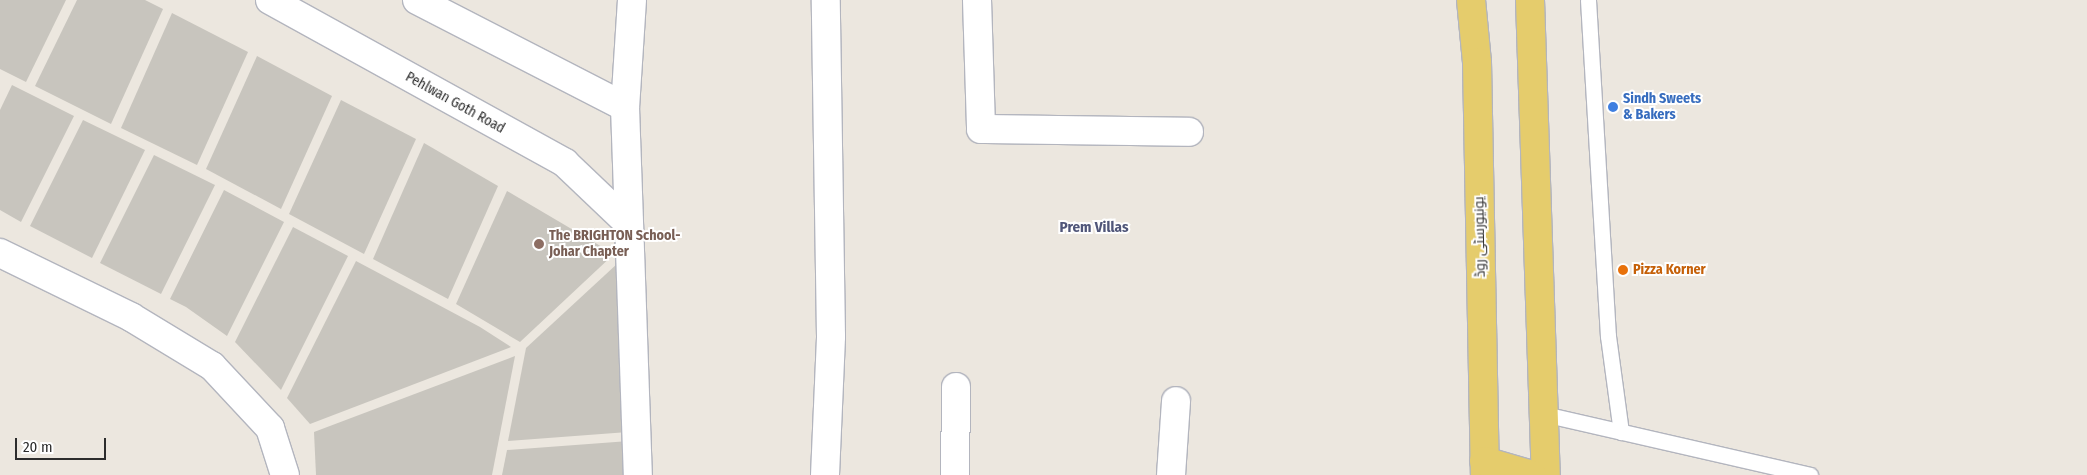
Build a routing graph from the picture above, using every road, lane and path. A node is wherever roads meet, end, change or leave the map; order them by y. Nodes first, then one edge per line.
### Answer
1 (270, 0) edge
2 (417, 0) edge
3 (632, 0) edge
4 (826, 0) edge
5 (977, 0) edge
6 (1471, 0) edge
7 (1530, 0) edge
8 (1588, 0) edge
9 (625, 107) junction
10 (1189, 132) dead end
11 (628, 223) junction
12 (0, 253) edge
13 (956, 387) dead end
14 (1176, 401) dead end
15 (1544, 414) junction
16 (1621, 432) junction
17 (1485, 468) edge
18 (285, 475) edge
19 (638, 475) edge
20 (825, 475) edge
21 (955, 475) edge
22 (1171, 475) edge
23 (1532, 475) edge
24 (1546, 475) edge
25 (1810, 475) edge

1 - 11 main road, Pehlwan Goth Road
2 - 9 main road
3 - 9 main road
4 - 20 main road
5 - 10 main road
6 - 17 main road, یونیورسٹی روڈ
7 - 15 main road
8 - 16 lane
9 - 11 main road
11 - 19 main road
12 - 18 main road
13 - 21 main road
14 - 22 main road
15 - 16 lane
15 - 24 main road
16 - 25 lane
17 - 23 main road

